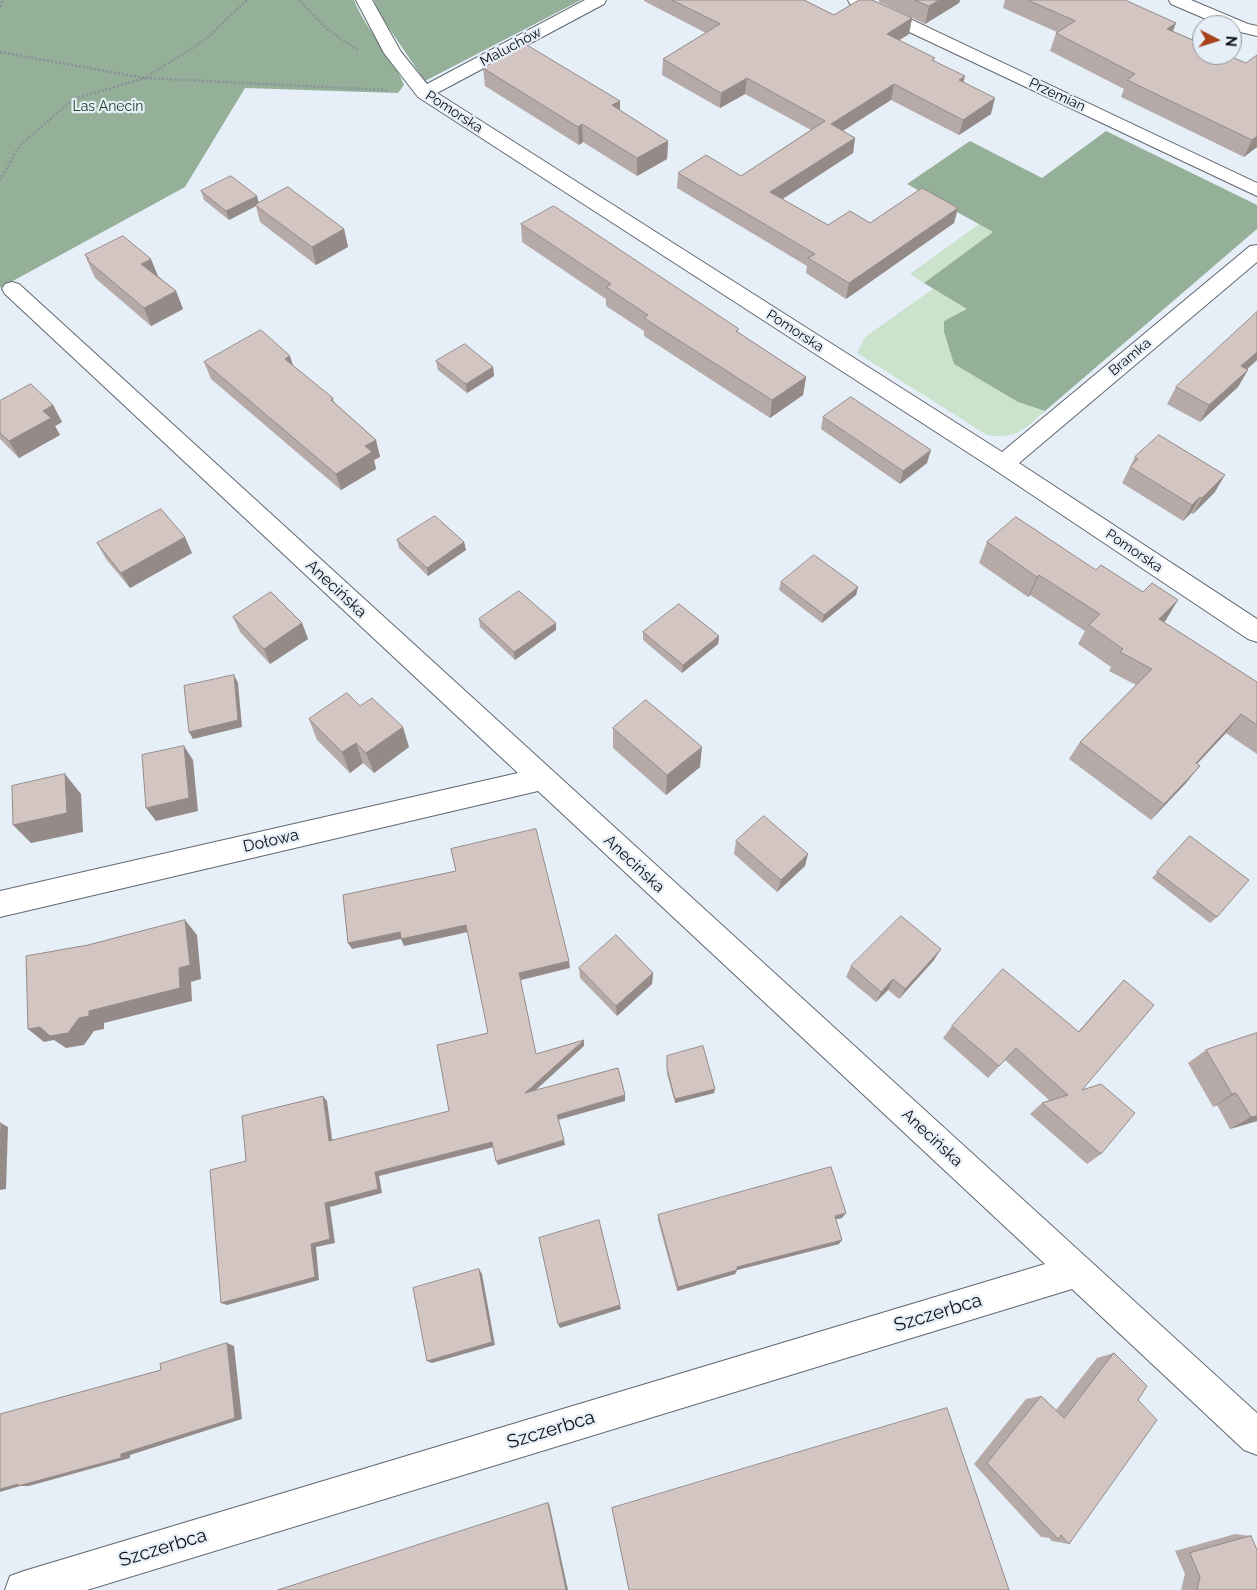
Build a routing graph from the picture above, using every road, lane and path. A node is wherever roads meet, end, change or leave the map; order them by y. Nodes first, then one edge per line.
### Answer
1 (3, 0) edge
2 (247, 0) edge
3 (364, 0) edge
4 (598, 0) edge
5 (856, 0) edge
6 (1176, 0) edge
7 (0, 7) edge
8 (1257, 31) edge
9 (0, 52) edge
10 (145, 78) junction
11 (424, 93) junction
12 (0, 180) edge
13 (1257, 190) edge
14 (1257, 251) edge
15 (12, 289) dead end
16 (1003, 464) junction
17 (1257, 632) edge
18 (541, 779) junction
19 (0, 904) edge
20 (1077, 1271) junction
21 (1257, 1437) edge
22 (24, 1590) edge

1 - 7 path
2 - 10 path
3 - 11 street, Pomorska
4 - 11 street, Maluchów
5 - 13 street, Przemian
6 - 8 street
9 - 10 path
10 - 11 path
10 - 12 path
11 - 16 street, Pomorska
14 - 16 street, Bramka
15 - 18 street, Anecińska
16 - 17 street, Pomorska
18 - 19 street, Dołowa
18 - 20 street, Anecińska
20 - 21 street, Anecińska
20 - 22 street, Szczerbca

